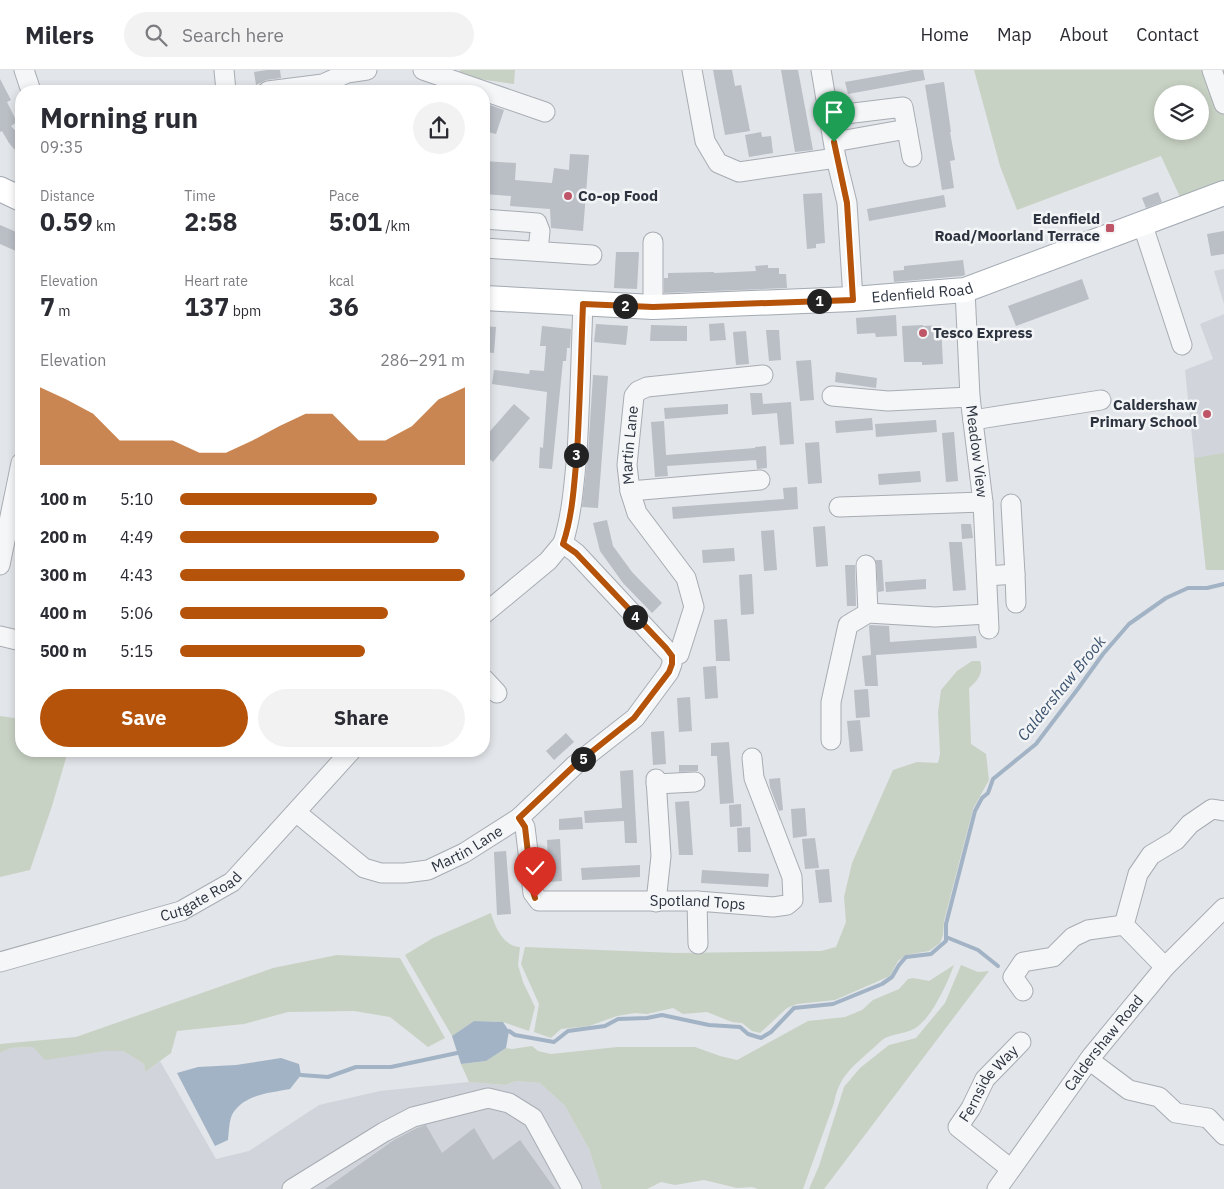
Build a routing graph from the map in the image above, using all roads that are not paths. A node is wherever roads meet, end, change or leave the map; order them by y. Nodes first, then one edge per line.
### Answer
1 (24, 70) edge
2 (224, 70) edge
3 (367, 70) edge
4 (423, 70) edge
5 (692, 70) edge
6 (821, 70) edge
7 (1212, 70) edge
8 (28, 85) edge
9 (225, 85) edge
10 (315, 85) edge
11 (466, 85) edge
12 (490, 93) edge
13 (1224, 104) edge
14 (544, 112) dead end
15 (829, 116) junction
16 (907, 129) junction
17 (835, 150) junction
18 (912, 157) dead end
19 (0, 189) edge
20 (1224, 193) edge
21 (15, 196) edge
22 (490, 219) edge
23 (1139, 225) junction
24 (653, 242) dead end
25 (490, 248) edge
26 (538, 252) junction
27 (592, 255) dead end
28 (965, 290) junction
29 (490, 298) edge
30 (853, 300) junction
31 (583, 304) junction
32 (653, 307) junction
33 (1182, 345) dead end
34 (763, 375) dead end
35 (832, 396) dead end
36 (970, 397) junction
37 (1101, 400) dead end
38 (972, 420) junction
39 (760, 480) dead end
40 (630, 490) junction
41 (15, 492) edge
42 (983, 502) junction
43 (1010, 504) dead end
44 (839, 507) dead end
45 (563, 544) junction
46 (866, 564) dead end
47 (0, 565) edge
48 (1015, 574) junction
49 (988, 576) junction
50 (1016, 603) dead end
51 (490, 609) edge
52 (868, 613) junction
53 (0, 636) edge
54 (15, 640) edge
55 (672, 656) junction
56 (831, 740) dead end
57 (346, 757) edge
58 (752, 758) dead end
59 (695, 782) dead end
60 (1218, 810) edge
61 (297, 812) junction
62 (519, 818) junction
63 (697, 901) junction
64 (656, 902) junction
65 (1223, 912) edge
66 (1124, 925) junction
67 (698, 944) dead end
68 (0, 962) edge
69 (1165, 967) junction
70 (1023, 991) dead end
71 (1026, 1039) dead end
72 (1089, 1060) junction
73 (1224, 1135) edge
74 (1011, 1169) junction
75 (292, 1189) edge
76 (572, 1189) edge
77 (997, 1189) edge

1 - 8 street
2 - 9 street
3 - 10 street
4 - 11 street
5 - 17 street
6 - 15 street
7 - 13 street
12 - 14 street
15 - 16 street
15 - 17 street
16 - 17 street
16 - 18 street
17 - 30 street
19 - 21 main road
20 - 23 main road, Edenfield Road
22 - 26 street
23 - 28 main road, Edenfield Road
23 - 33 street
24 - 32 street
25 - 26 street
26 - 27 street
28 - 30 main road, Edenfield Road
28 - 36 street, Meadow View
29 - 31 main road, Edenfield Road
30 - 32 main road, Edenfield Road
31 - 32 main road, Edenfield Road
31 - 45 street
34 - 40 street, Martin Lane
35 - 36 street
36 - 38 street, Meadow View
37 - 38 street
38 - 42 street, Meadow View
39 - 40 street
40 - 55 street, Martin Lane
41 - 47 street
42 - 44 street
42 - 49 street, Meadow View
43 - 48 street
45 - 51 street
45 - 55 street
46 - 52 street
48 - 49 street
48 - 50 street
49 - 52 street, Meadow View
52 - 56 street
53 - 54 street
55 - 62 street, Martin Lane
57 - 61 street, Cutgate Road
58 - 63 street, Spotland Tops
59 - 64 street
60 - 66 street
61 - 62 street, Martin Lane
61 - 68 street, Cutgate Road
62 - 64 street, Spotland Tops
63 - 64 street, Spotland Tops
63 - 67 street
65 - 69 street, Caldershaw Road
66 - 69 street
66 - 70 street
69 - 72 street, Caldershaw Road
71 - 74 street, Fernside Way
72 - 73 street
72 - 74 street, Caldershaw Road
74 - 77 street, Caldershaw Road
75 - 76 street

